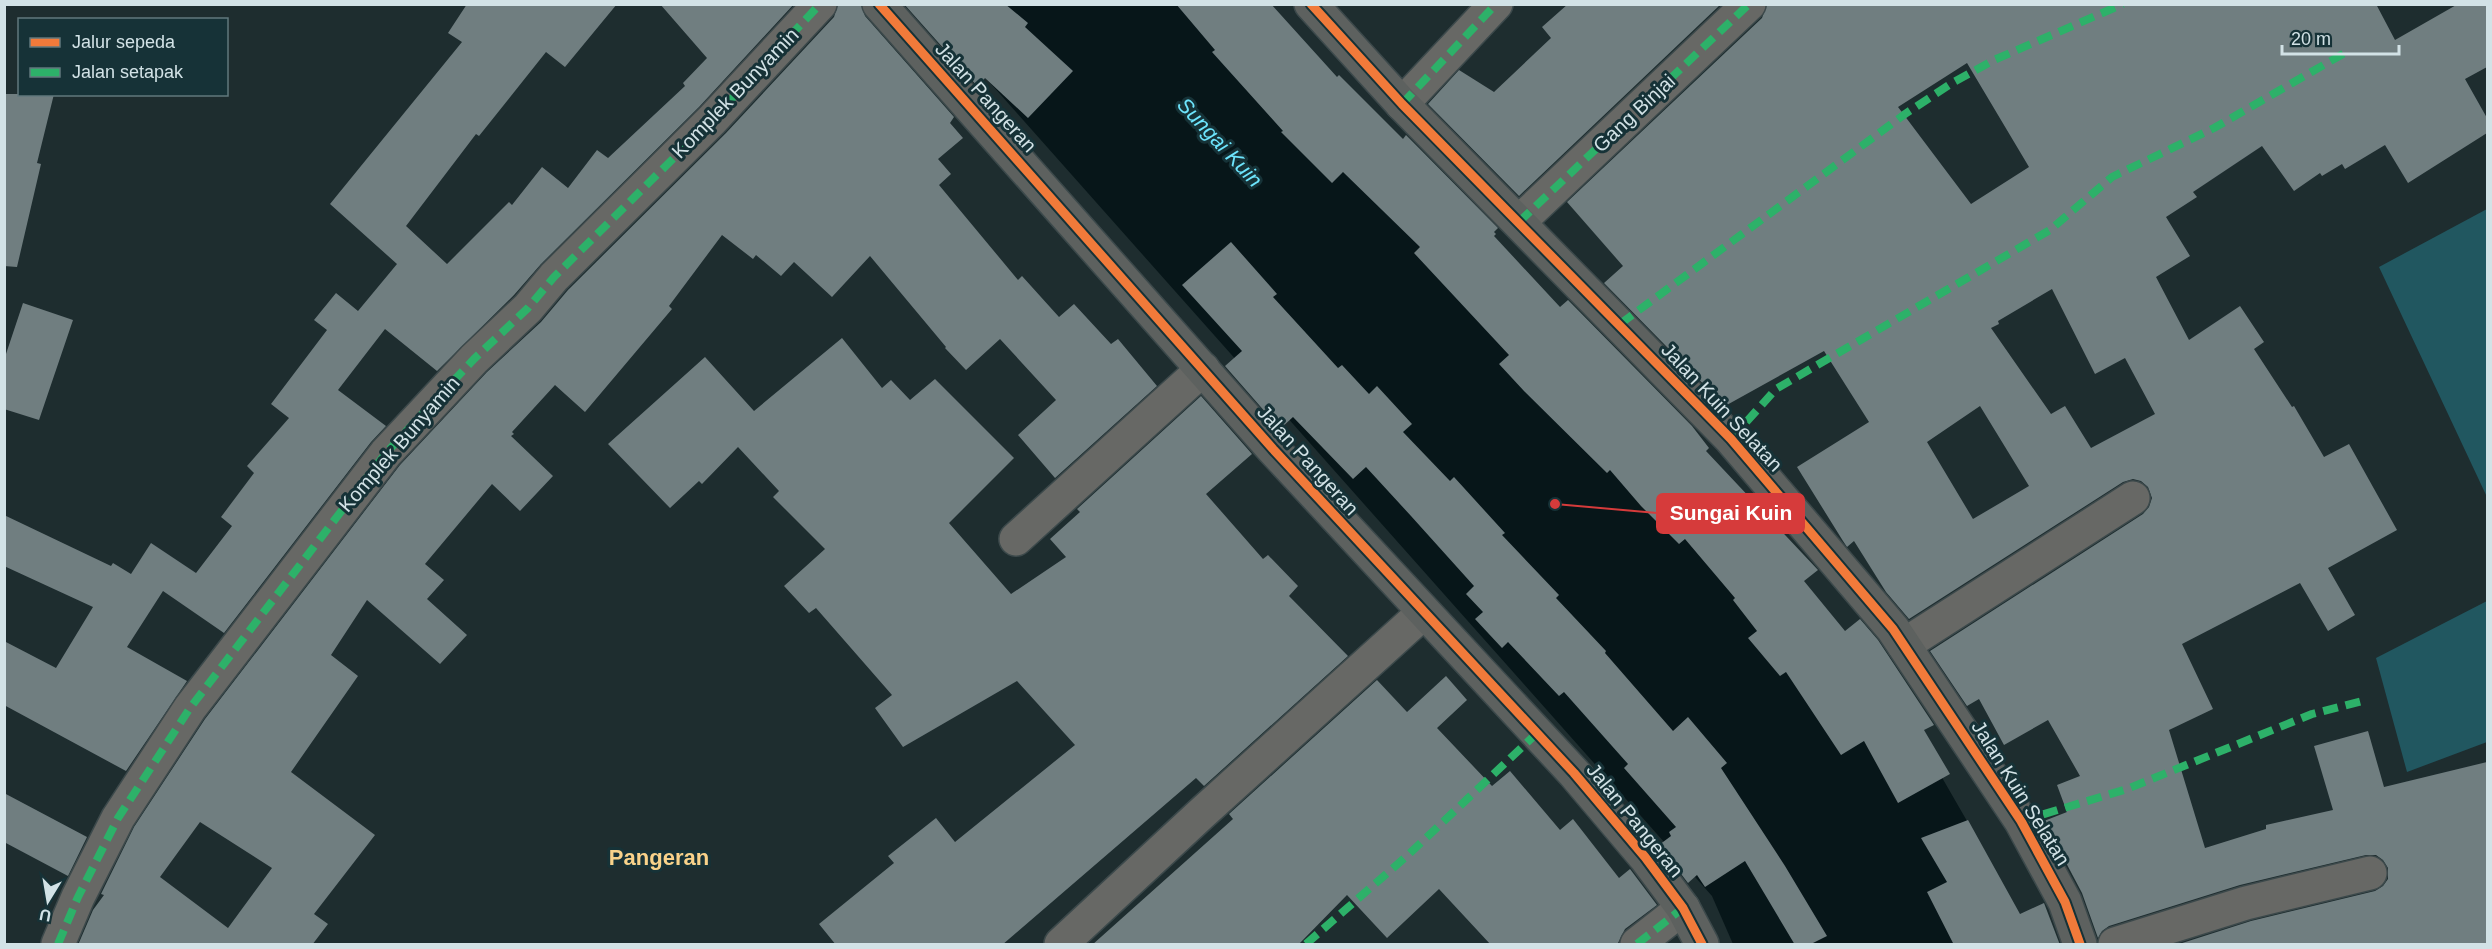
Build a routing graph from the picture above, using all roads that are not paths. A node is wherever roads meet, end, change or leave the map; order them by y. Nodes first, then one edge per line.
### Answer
1 (820, 4) edge
2 (879, 4) edge
3 (1311, 4) edge
4 (1496, 4) edge
5 (1749, 4) edge
6 (1402, 104) junction
7 (1519, 222) junction
8 (1203, 369) junction
9 (2133, 498) dead end
10 (1016, 539) dead end
11 (1424, 613) junction
12 (1904, 645) junction
13 (2370, 873) dead end
14 (1683, 908) junction
15 (58, 945) edge
16 (1061, 945) edge
17 (1636, 945) edge
18 (1702, 945) edge
19 (2080, 945) edge
20 (2115, 945) edge

1 - 15 street, Komplek Bunyamin
2 - 8 street, Jalan Pangeran
3 - 6 street, Jalan Kuin Selatan
4 - 6 street
5 - 7 street, Gang Binjai
6 - 7 street, Jalan Kuin Selatan
7 - 12 street, Jalan Kuin Selatan
8 - 10 street
8 - 11 street, Jalan Pangeran
9 - 12 street
11 - 14 street, Jalan Pangeran
11 - 16 street
12 - 19 street, Jalan Kuin Selatan
13 - 20 street
14 - 17 street
14 - 18 street, Jalan Pangeran

